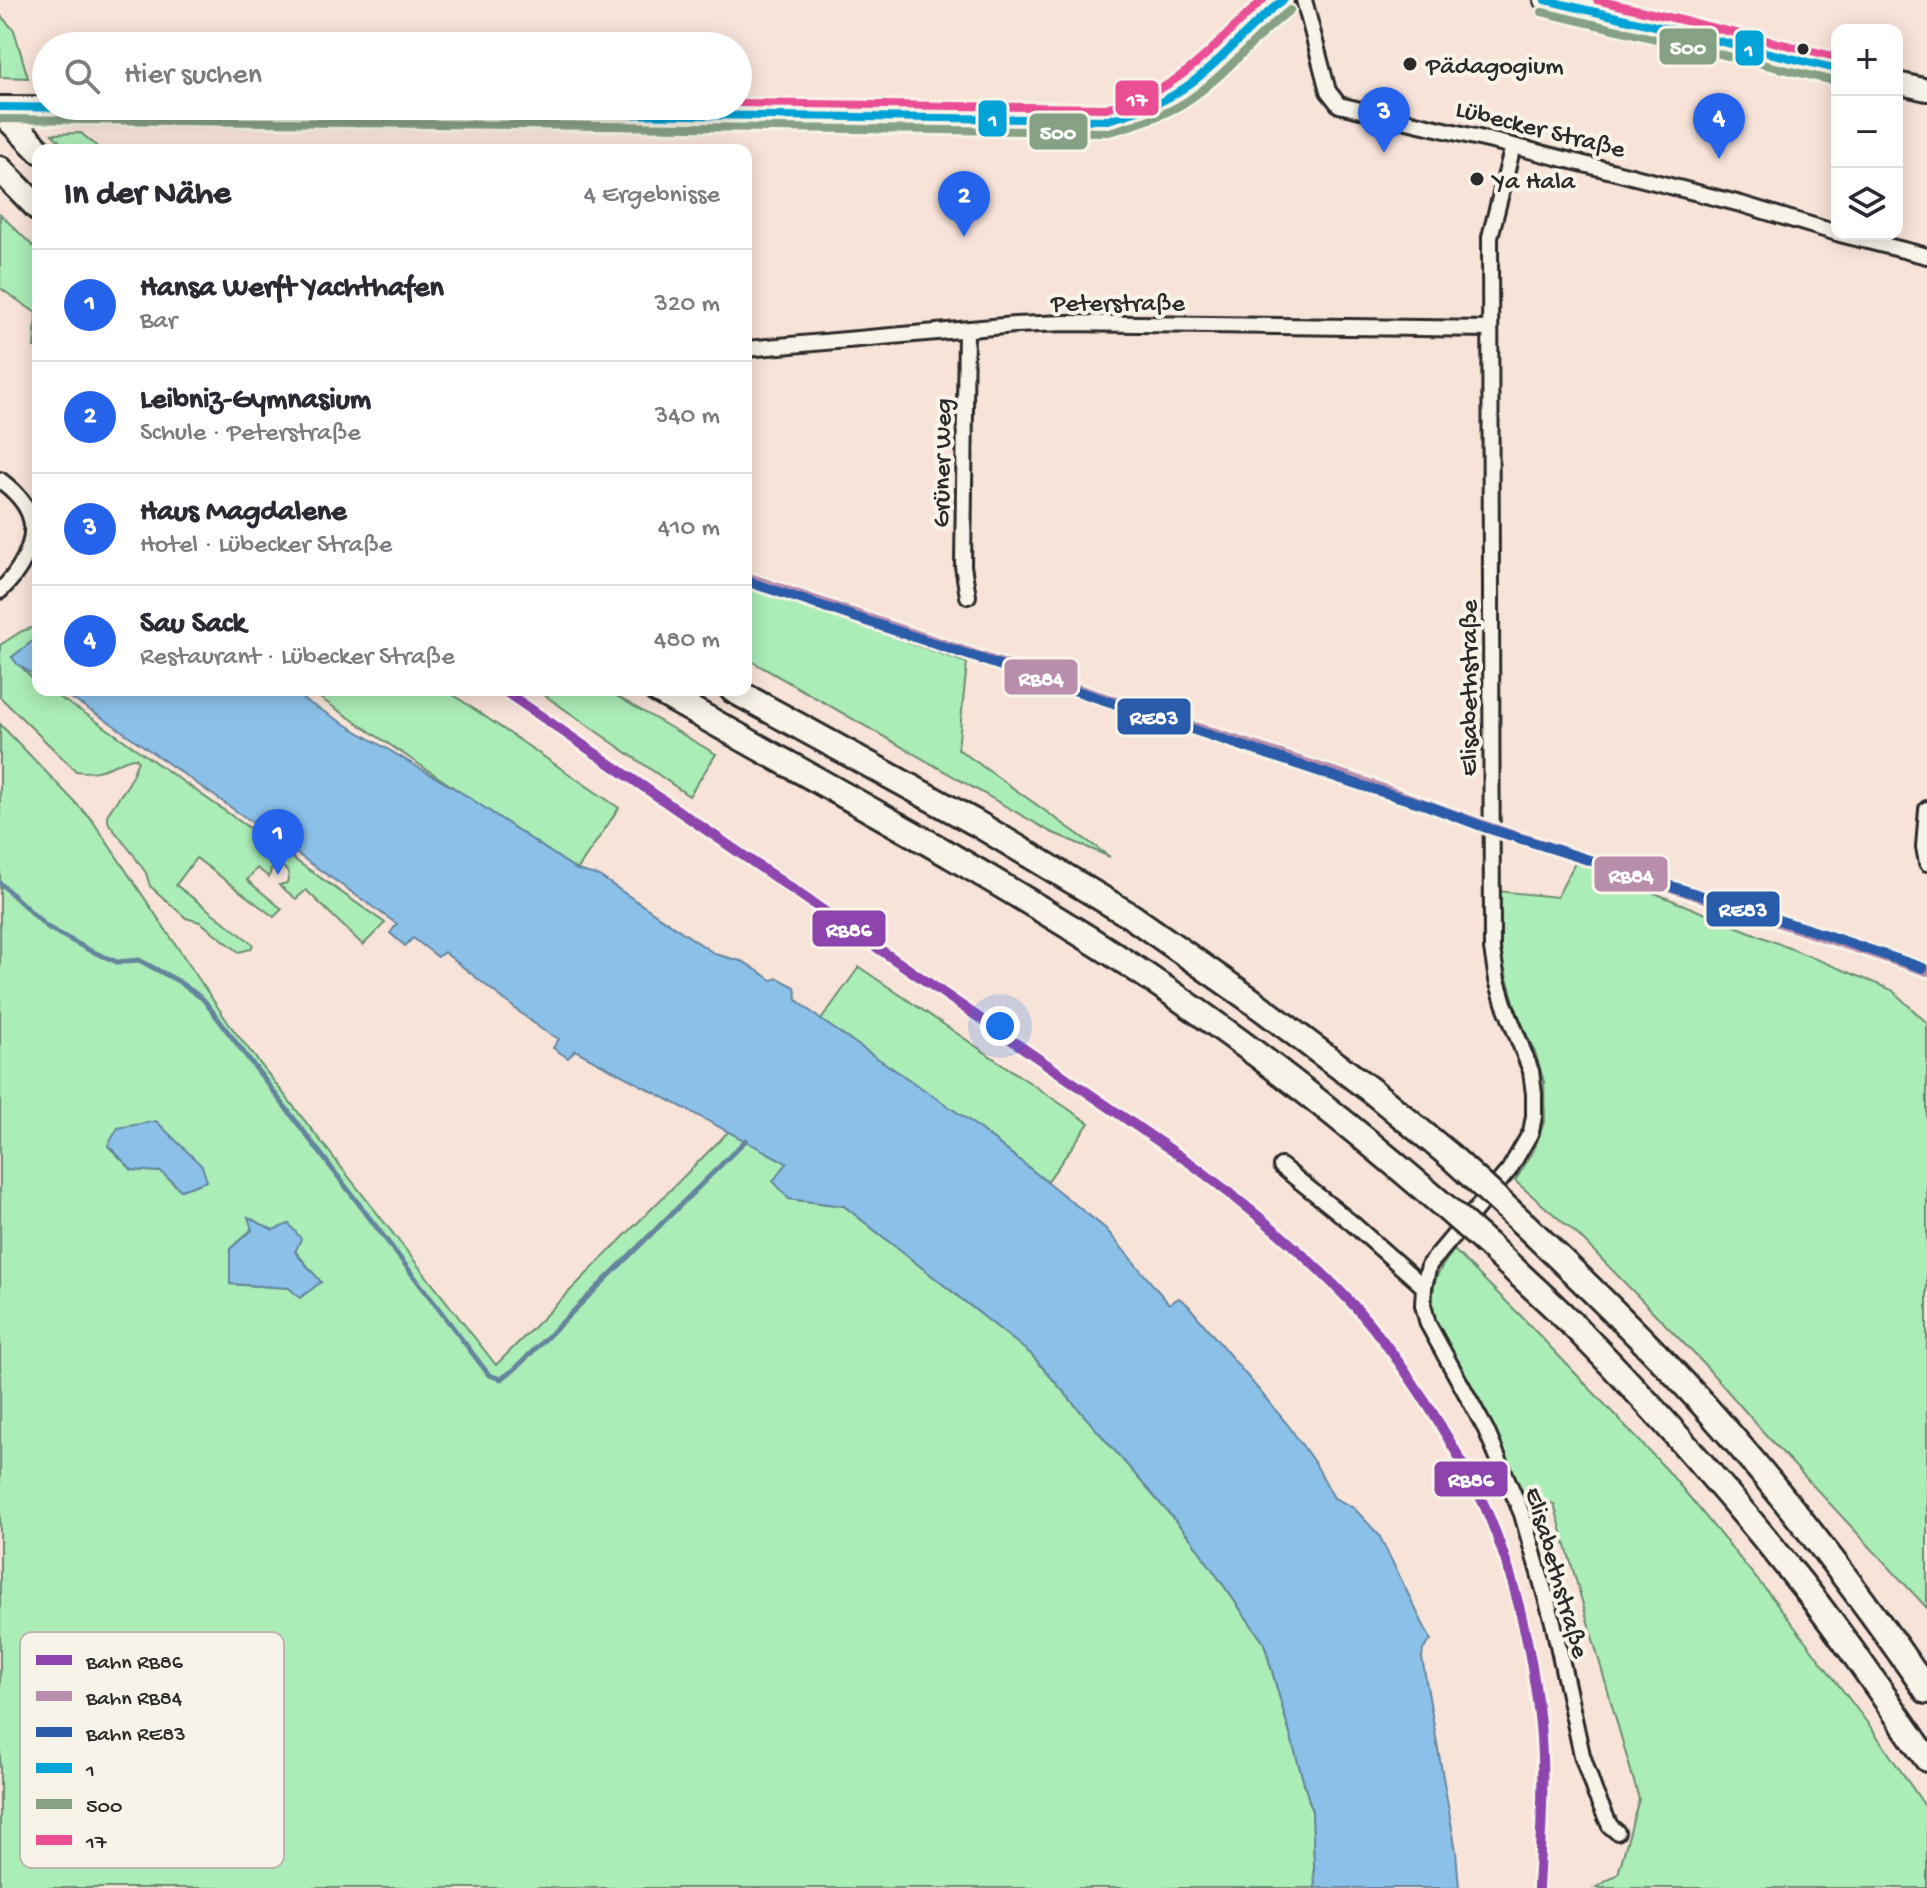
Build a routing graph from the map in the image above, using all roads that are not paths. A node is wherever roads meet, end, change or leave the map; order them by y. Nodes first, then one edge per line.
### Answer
1 (1283, 0) edge
2 (1304, 0) edge
3 (1545, 0) edge
4 (1569, 3) edge
5 (1831, 68) edge
6 (1903, 84) edge
7 (1927, 90) edge
8 (0, 109) edge
9 (32, 109) edge
10 (752, 115) edge
11 (33, 144) edge
12 (1513, 146) junction
13 (0, 169) edge
14 (9, 186) edge
15 (32, 203) edge
16 (1831, 232) edge
17 (1863, 240) edge
18 (1927, 256) edge
19 (1490, 329) junction
20 (966, 330) junction
21 (752, 348) edge
22 (0, 480) edge
23 (0, 591) edge
24 (968, 596) dead end
25 (668, 696) edge
26 (744, 696) edge
27 (1927, 809) edge
28 (1927, 863) edge
29 (1281, 1166) dead end
30 (1424, 1287) junction
31 (1927, 1691) edge
32 (1927, 1759) edge
33 (1617, 1832) dead end

1 - 10 main road
2 - 12 street, Lübecker Straße
3 - 4 main road
4 - 5 main road
6 - 7 main road
8 - 9 main road
8 - 11 highway
12 - 16 street, Lübecker Straße
12 - 19 street, Elisabethstraße
13 - 14 highway
14 - 15 highway
17 - 18 street, Lübecker Straße
19 - 20 street, Peterstraße
19 - 30 street, Elisabethstraße
20 - 21 street, Peterstraße
20 - 24 street, Grüner Weg
22 - 23 street
25 - 32 highway, bridge
26 - 31 highway, bridge
27 - 28 street
29 - 30 street
30 - 33 street, Elisabethstraße

